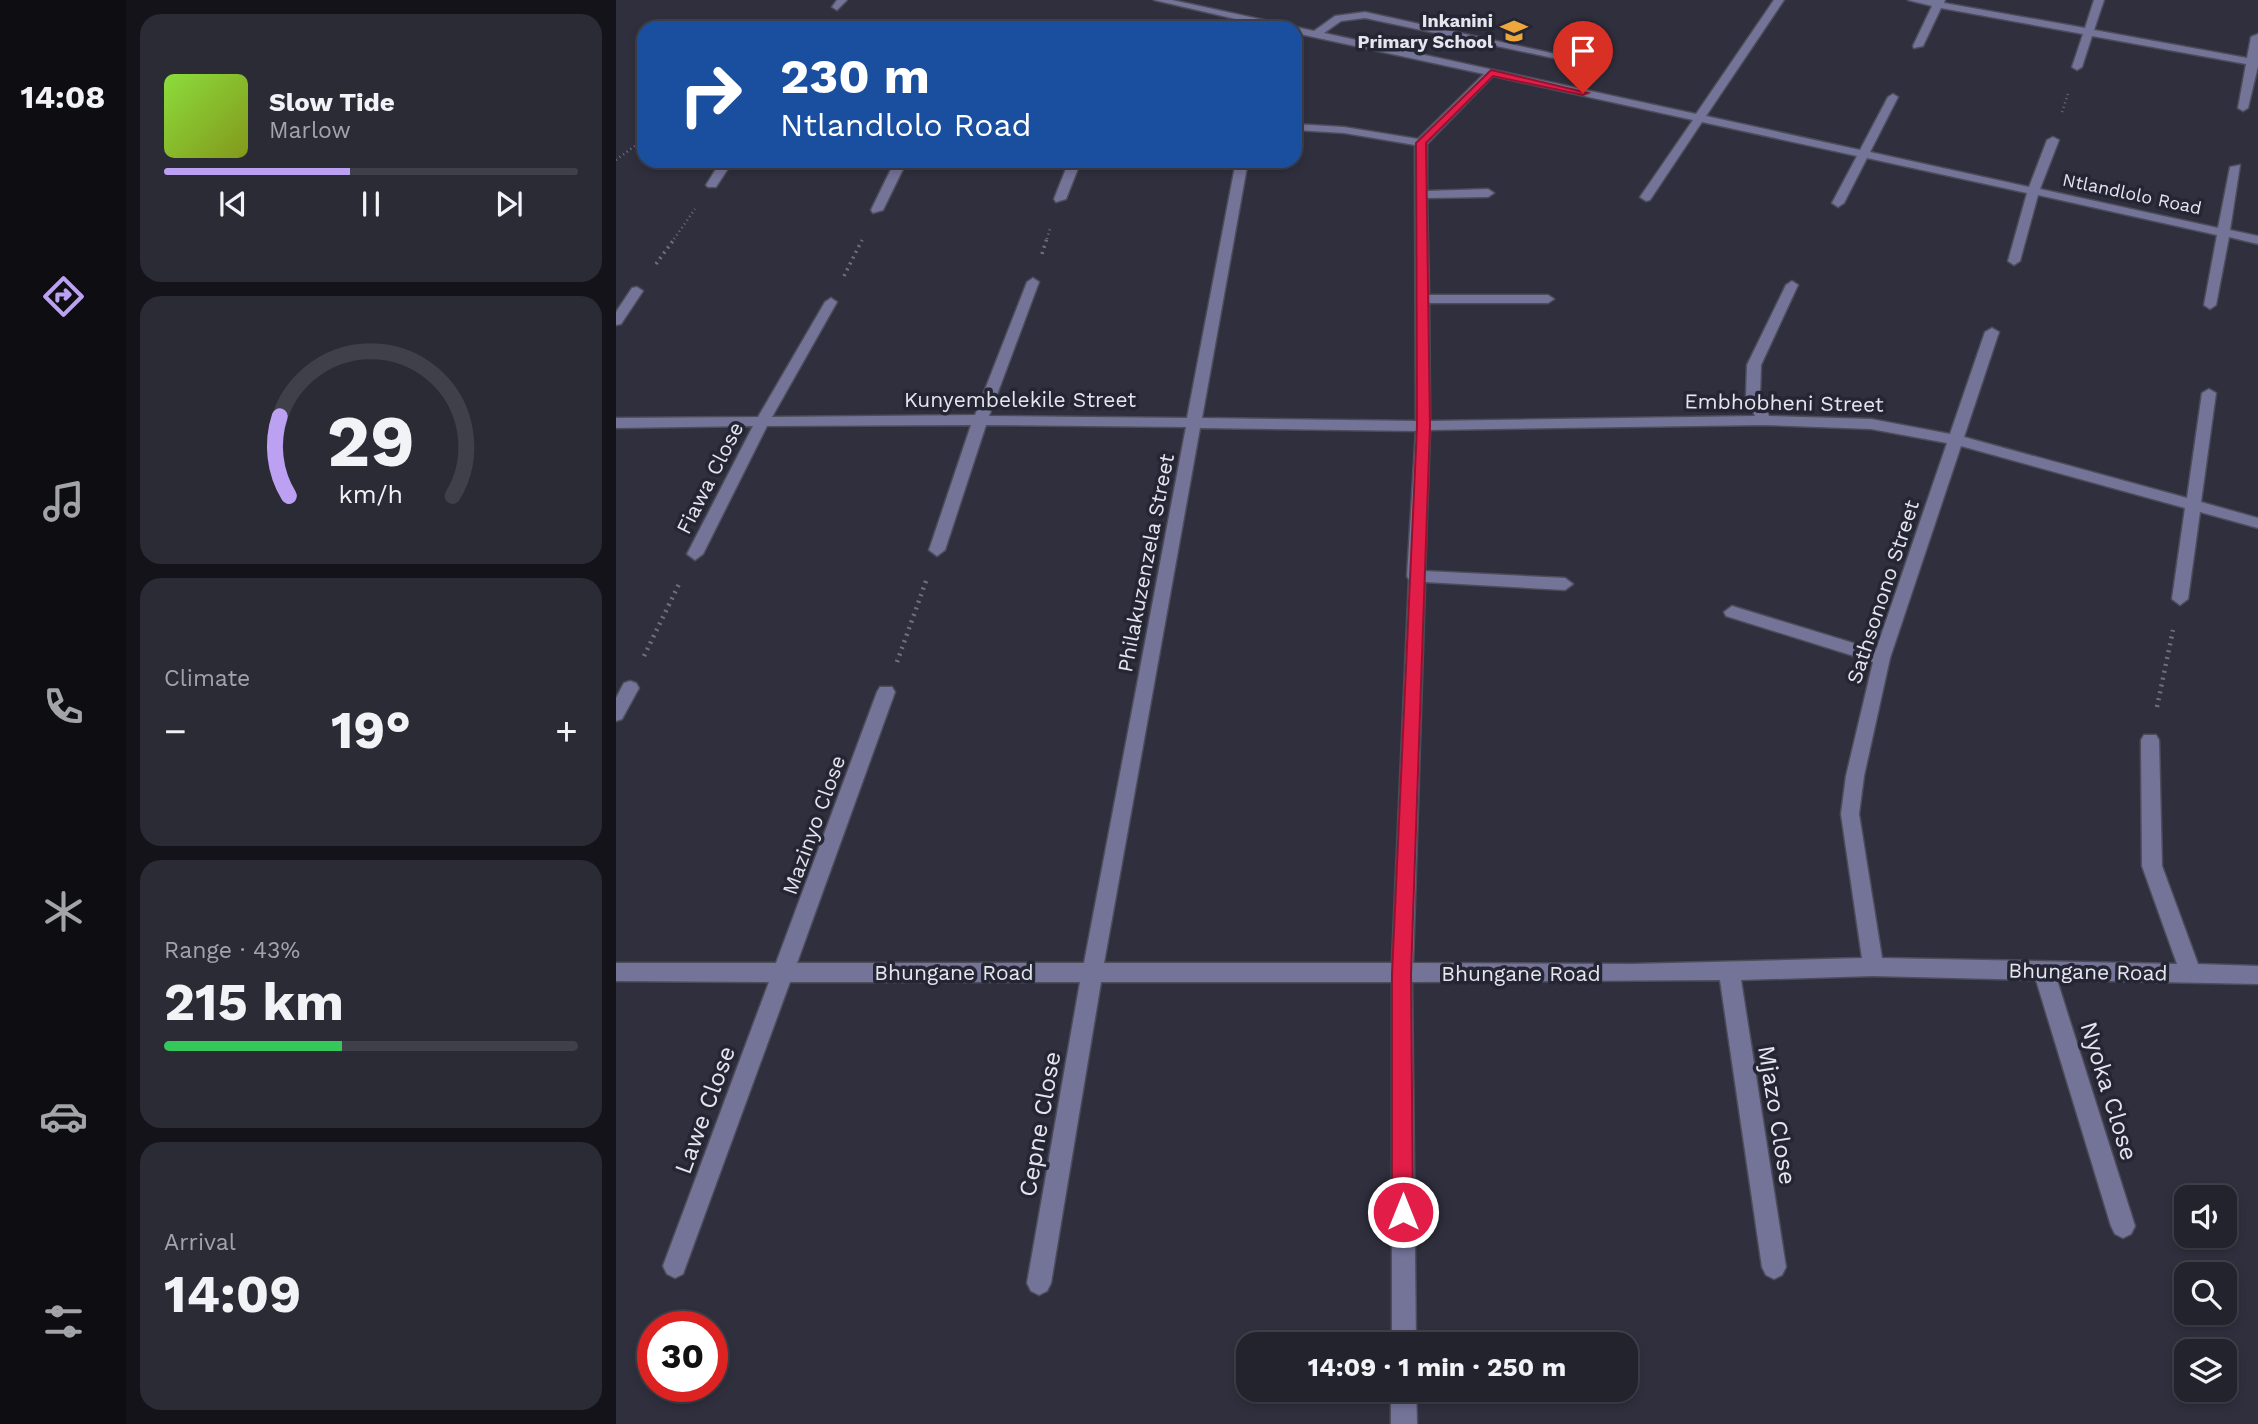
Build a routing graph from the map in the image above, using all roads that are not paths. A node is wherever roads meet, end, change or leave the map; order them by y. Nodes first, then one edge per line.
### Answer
1 (1159, 0) edge
2 (1779, 0) edge
3 (1913, 0) edge
4 (2099, 0) edge
5 (1939, 2) edge
6 (1256, 21) edge
7 (1302, 31) edge
8 (2091, 32) junction
9 (1316, 34) junction
10 (2256, 37) dead end
11 (1918, 46) dead end
12 (2255, 62) edge
13 (1591, 63) dead end
14 (2077, 67) road end
15 (1491, 73) junction
16 (1893, 97) dead end
17 (2243, 107) dead end
18 (1699, 118) junction
19 (1302, 127) edge
20 (2053, 140) road end
21 (1421, 143) junction
22 (1863, 153) junction
23 (2236, 167) dead end
24 (723, 168) edge
25 (898, 168) edge
26 (1072, 168) edge
27 (1241, 168) edge
28 (712, 185) road end
29 (2034, 191) junction
30 (1488, 193) dead end
31 (1421, 195) junction
32 (1646, 197) dead end
33 (1060, 200) road end
34 (1838, 203) dead end
35 (877, 210) road end
36 (2224, 232) junction
37 (2258, 240) edge
38 (2014, 261) dead end
39 (1033, 282) road end
40 (1792, 285) dead end
41 (637, 291) road end
42 (1422, 299) junction
43 (1548, 299) dead end
44 (831, 302) road end
45 (2210, 305) dead end
46 (616, 321) edge
47 (1992, 332) dead end
48 (2209, 393) dead end
49 (980, 420) junction
50 (1764, 420) junction
51 (1196, 421) junction
52 (762, 422) junction
53 (616, 423) edge
54 (1423, 426) junction
55 (1956, 440) junction
56 (2194, 505) junction
57 (2258, 523) edge
58 (937, 550) road end
59 (695, 554) road end
60 (1415, 576) junction
61 (1565, 584) dead end
62 (2180, 599) road end
63 (1732, 612) dead end
64 (1882, 658) junction
65 (630, 688) road end
66 (886, 692) road end
67 (616, 714) edge
68 (2150, 740) road end
69 (1873, 967) junction
70 (1729, 971) junction
71 (2044, 971) junction
72 (616, 972) edge
73 (784, 973) junction
74 (1092, 974) junction
75 (1402, 974) junction
76 (2191, 974) junction
77 (2258, 975) edge
78 (2123, 1226) dead end
79 (676, 1266) dead end
80 (1774, 1267) dead end
81 (1039, 1283) dead end
82 (1404, 1332) edge
83 (1404, 1402) edge
84 (1404, 1424) edge

1 - 6 street
2 - 18 street
3 - 5 street
4 - 8 street
5 - 8 street
5 - 11 street
7 - 9 street, Ntlandlolo Road
8 - 12 street
8 - 14 street
9 - 13 street
9 - 15 street, Ntlandlolo Road
10 - 12 street
12 - 17 street
15 - 18 street, Ntlandlolo Road
15 - 21 street
16 - 22 street
18 - 22 street, Ntlandlolo Road
18 - 32 street
19 - 21 street
20 - 29 street, Ntlandlolo Road
21 - 31 street
22 - 29 street, Ntlandlolo Road
22 - 34 street
23 - 36 street, Ntlandlolo Road
24 - 28 street
25 - 35 street
26 - 33 street
27 - 51 street, Philakuzenzela Street
29 - 36 street, Ntlandlolo Road
29 - 38 street, Ntlandlolo Road
30 - 31 street
31 - 42 street
36 - 37 street, Ntlandlolo Road
36 - 45 street, Ntlandlolo Road
39 - 49 street
40 - 50 street
41 - 46 street
42 - 43 street
42 - 54 street
44 - 52 street, Fiawa Close
47 - 55 street, Sathsonono Street
48 - 56 street
49 - 51 street, Kunyembelekile Street
49 - 52 street, Kunyembelekile Street
49 - 58 street
50 - 54 street, Embhobheni Street
50 - 55 street, Embhobheni Street
51 - 54 street, Kunyembelekile Street
51 - 74 street, Philakuzenzela Street
52 - 53 street, Kunyembelekile Street
52 - 59 street, Fiawa Close
54 - 60 street
55 - 56 street, Embhobheni Street
55 - 64 street, Sathsonono Street
56 - 57 street, Embhobheni Street
56 - 62 street
60 - 61 street
60 - 75 street
63 - 64 street
64 - 69 street, Sathsonono Street
65 - 67 street
66 - 73 street, Mazinyo Close
68 - 76 street
69 - 70 street, Bhungane Road
69 - 71 street, Bhungane Road
70 - 75 street, Bhungane Road
70 - 80 street, Mjazo Close
71 - 76 street, Bhungane Road
71 - 78 street, Nyoka Close
72 - 73 street, Bhungane Road
73 - 74 street, Bhungane Road
73 - 79 street, Lawe Close
74 - 75 street, Bhungane Road
74 - 81 street, Cepne Close
75 - 82 street
76 - 77 street, Bhungane Road
83 - 84 street

